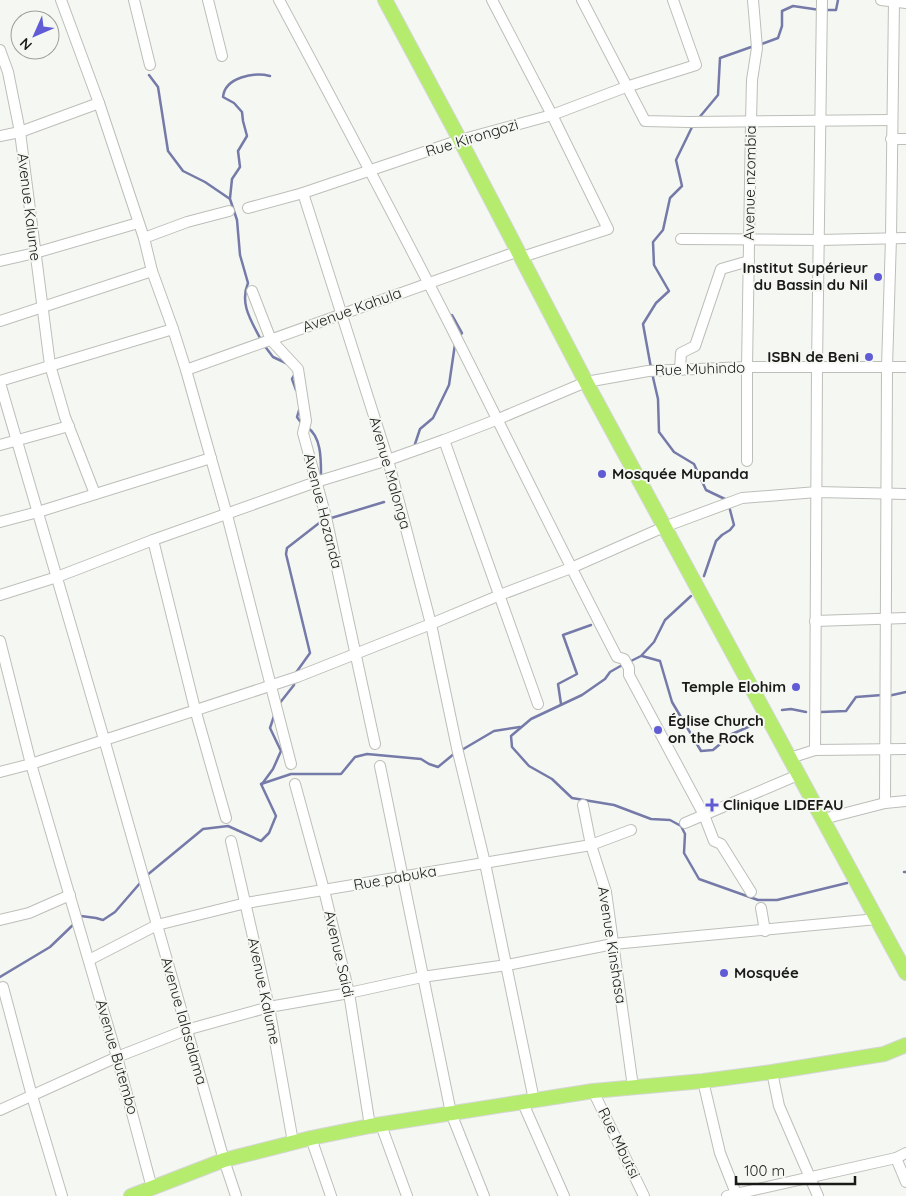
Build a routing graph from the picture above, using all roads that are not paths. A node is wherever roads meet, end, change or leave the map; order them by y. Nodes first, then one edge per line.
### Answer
1 (61, 0) edge
2 (134, 0) edge
3 (208, 0) edge
4 (279, 0) edge
5 (385, 0) edge
6 (492, 0) edge
7 (582, 0) edge
8 (673, 0) edge
9 (753, 0) edge
10 (881, 0) edge
11 (894, 1) edge
12 (906, 4) edge
13 (822, 6) edge
14 (0, 50) edge
15 (222, 56) dead end
16 (150, 66) dead end
17 (626, 87) junction
18 (99, 103) junction
19 (552, 115) junction
20 (822, 120) junction
21 (892, 120) junction
22 (751, 121) junction
23 (20, 132) junction
24 (0, 136) edge
25 (906, 139) edge
26 (460, 140) junction
27 (891, 140) junction
28 (370, 171) junction
29 (303, 194) junction
30 (248, 208) dead end
31 (229, 211) dead end
32 (138, 223) junction
33 (144, 238) junction
34 (891, 238) junction
35 (906, 238) edge
36 (680, 239) dead end
37 (750, 239) junction
38 (820, 240) junction
39 (35, 253) junction
40 (521, 254) junction
41 (0, 261) edge
42 (749, 261) junction
43 (152, 271) junction
44 (428, 283) junction
45 (252, 291) dead end
46 (43, 308) junction
47 (342, 314) junction
48 (0, 321) edge
49 (174, 329) junction
50 (265, 342) junction
51 (50, 365) junction
52 (817, 366) junction
53 (747, 367) junction
54 (887, 367) junction
55 (906, 367) edge
56 (186, 370) junction
57 (680, 370) junction
58 (0, 382) edge
59 (586, 382) junction
60 (496, 420) junction
61 (69, 426) junction
62 (16, 440) junction
63 (444, 440) junction
64 (0, 445) edge
65 (211, 458) junction
66 (388, 460) junction
67 (747, 461) dead end
68 (321, 481) junction
69 (817, 492) junction
70 (887, 493) junction
71 (95, 494) junction
72 (906, 494) edge
73 (38, 512) junction
74 (227, 515) junction
75 (0, 522) edge
76 (664, 527) junction
77 (154, 540) junction
78 (571, 568) junction
79 (57, 577) junction
80 (0, 595) edge
81 (500, 595) junction
82 (886, 618) junction
83 (906, 618) edge
84 (815, 621) junction
85 (431, 624) junction
86 (0, 641) edge
87 (356, 654) junction
88 (270, 686) junction
89 (538, 704) dead end
90 (195, 709) junction
91 (104, 739) junction
92 (375, 744) dead end
93 (884, 748) junction
94 (906, 749) edge
95 (815, 750) junction
96 (790, 758) junction
97 (31, 764) junction
98 (290, 764) dead end
99 (380, 766) dead end
100 (0, 772) edge
101 (798, 775) junction
102 (294, 784) dead end
103 (906, 801) edge
104 (885, 803) junction
105 (583, 805) dead end
106 (704, 816) junction
107 (226, 818) dead end
108 (823, 819) junction
109 (685, 823) dead end
110 (631, 830) dead end
111 (231, 841) dead end
112 (591, 845) junction
113 (485, 863) junction
114 (402, 876) junction
115 (324, 890) junction
116 (751, 892) dead end
117 (70, 895) junction
118 (246, 903) junction
119 (761, 908) dead end
120 (878, 919) junction
121 (0, 920) edge
122 (157, 925) junction
123 (765, 931) junction
124 (613, 944) junction
125 (89, 960) junction
126 (507, 965) junction
127 (906, 973) edge
128 (422, 977) junction
129 (3, 987) dead end
130 (349, 993) junction
131 (269, 1007) junction
132 (186, 1030) junction
133 (906, 1045) edge
134 (884, 1054) junction
135 (117, 1057) junction
136 (906, 1058) edge
137 (772, 1072) junction
138 (703, 1081) junction
139 (633, 1087) junction
140 (593, 1091) junction
141 (32, 1096) junction
142 (528, 1101) junction
143 (0, 1110) edge
144 (451, 1113) junction
145 (376, 1126) junction
146 (311, 1138) junction
147 (293, 1142) junction
148 (906, 1153) edge
149 (896, 1158) junction
150 (224, 1160) junction
151 (809, 1177) junction
152 (906, 1182) edge
153 (152, 1188) junction
154 (136, 1195) edge
155 (62, 1196) edge
156 (236, 1196) edge
157 (331, 1196) edge
158 (407, 1196) edge
159 (484, 1196) edge
160 (564, 1196) edge
161 (644, 1196) edge
162 (733, 1196) edge
163 (818, 1196) edge

1 - 18 street
2 - 16 street
3 - 15 street
4 - 28 street
5 - 26 highway
6 - 19 street
7 - 17 street
8 - 17 street, Rue Kirongozi
9 - 22 street, Avenue nzombia
10 - 11 street
11 - 12 street
11 - 21 street
13 - 20 street
14 - 23 street, Avenue Kalume
17 - 19 street, Rue Kirongozi
17 - 22 street
18 - 23 street
18 - 32 street
19 - 26 street, Rue Kirongozi
19 - 40 street, Avenue Kahula
20 - 21 street
20 - 22 street
20 - 38 street
21 - 27 street
22 - 37 street, Avenue nzombia
23 - 24 street
23 - 39 street, Avenue Kalume
25 - 27 street
26 - 28 street, Rue Kirongozi
26 - 40 highway
27 - 34 street
28 - 29 street, Rue Kirongozi
28 - 44 street
29 - 30 street, Rue Kirongozi
29 - 47 street, Avenue Malonga
31 - 33 street
32 - 33 street
32 - 39 street
33 - 43 street
34 - 35 street
34 - 38 street
34 - 54 street
36 - 37 street
37 - 38 street
37 - 42 street, Avenue nzombia
38 - 52 street
39 - 41 street
39 - 46 street, Avenue Kalume
40 - 44 street, Avenue Kahula
40 - 59 highway
42 - 53 street, Avenue nzombia
42 - 57 street
43 - 46 street
43 - 49 street
44 - 47 street, Avenue Kahula
44 - 60 street
45 - 50 street, Avenue Hozanda
46 - 48 street
46 - 51 street, Avenue Kalume
47 - 50 street, Avenue Kahula
47 - 66 street, Avenue Malonga
49 - 51 street
49 - 56 street
50 - 56 street, Avenue Kahula
50 - 68 street, Avenue Hozanda
51 - 58 street
51 - 61 street, Avenue Kalume
52 - 53 street, Rue Muhindo
52 - 54 street, Rue Muhindo
52 - 69 street
53 - 57 street, Rue Muhindo
53 - 67 street, Avenue nzombia
54 - 55 street, Rue Muhindo
54 - 70 street
56 - 65 street
57 - 59 street, Rue Muhindo
58 - 62 street, Avenue lalasalama
59 - 60 street, Rue Muhindo
59 - 76 highway
60 - 63 street, Rue Muhindo
60 - 78 street
61 - 62 street
61 - 71 street, Avenue Kalume
62 - 64 street
62 - 73 street, Avenue lalasalama
63 - 66 street, Rue Muhindo
63 - 81 street
65 - 71 street
65 - 74 street
66 - 68 street, Rue Muhindo
66 - 85 street, Avenue Malonga
68 - 74 street, Rue Muhindo
68 - 87 street, Avenue Hozanda
69 - 70 street
69 - 76 street
69 - 84 street
70 - 72 street
70 - 82 street
71 - 73 street
73 - 75 street
73 - 79 street, Avenue lalasalama
74 - 77 street, Rue Muhindo
74 - 88 street
76 - 78 street
76 - 96 highway
77 - 79 street, Rue Muhindo
77 - 90 street
78 - 81 street
78 - 106 street
79 - 80 street, Rue Muhindo
79 - 91 street, Avenue lalasalama
81 - 85 street
81 - 89 street
82 - 83 street
82 - 84 street
82 - 93 street
84 - 95 street
85 - 87 street
85 - 113 street, Avenue Malonga
86 - 97 street, Avenue Butembo
87 - 88 street
87 - 92 street, Avenue Hozanda
88 - 90 street
88 - 98 street
90 - 91 street
90 - 107 street
91 - 97 street
91 - 122 street, Avenue lalasalama
93 - 94 street
93 - 95 street
93 - 104 street
95 - 96 street
96 - 101 highway
97 - 100 street
97 - 117 street, Avenue Butembo
99 - 114 street
101 - 106 street
101 - 108 highway
102 - 115 street, Avenue Saidi
103 - 104 street
104 - 108 street
105 - 112 street, Avenue Kinshasa
106 - 109 street
106 - 116 street
108 - 120 highway
110 - 112 street, Rue pabuka
111 - 118 street, Avenue Kalume
112 - 113 street, Rue pabuka
112 - 124 street, Avenue Kinshasa
113 - 114 street, Rue pabuka
113 - 126 street, Avenue Malonga
114 - 115 street, Rue pabuka
114 - 128 street
115 - 118 street, Rue pabuka
115 - 130 street, Avenue Saidi
117 - 121 street
117 - 125 street, Avenue Butembo
118 - 122 street, Rue pabuka
118 - 131 street, Avenue Kalume
119 - 123 street
120 - 123 street
120 - 127 highway
122 - 125 street, Rue pabuka
122 - 132 street, Avenue lalasalama
123 - 124 street
124 - 126 street
124 - 139 street, Avenue Kinshasa
125 - 135 street, Avenue Butembo
126 - 128 street
126 - 142 street, Avenue Malonga
128 - 130 street
128 - 144 street
129 - 141 street
130 - 131 street
130 - 145 street, Avenue Saidi
131 - 132 street
131 - 147 street, Avenue Kalume
132 - 135 street
132 - 150 street, Avenue lalasalama
133 - 134 highway
134 - 136 highway
134 - 137 highway
135 - 141 street
135 - 153 street, Avenue Butembo
137 - 138 highway
137 - 151 street
138 - 139 highway
138 - 162 street
139 - 140 highway
140 - 142 highway
140 - 161 street, Rue Mbutsi
141 - 143 street
141 - 155 street
142 - 144 highway
142 - 160 street, Avenue Malonga
144 - 145 highway
144 - 159 street
145 - 146 highway
145 - 158 street, Avenue Saidi
146 - 147 highway
146 - 157 street
147 - 150 highway
148 - 149 street
149 - 151 street
149 - 152 street
150 - 153 highway
150 - 156 street, Avenue lalasalama
151 - 162 street
151 - 163 street
153 - 154 highway

